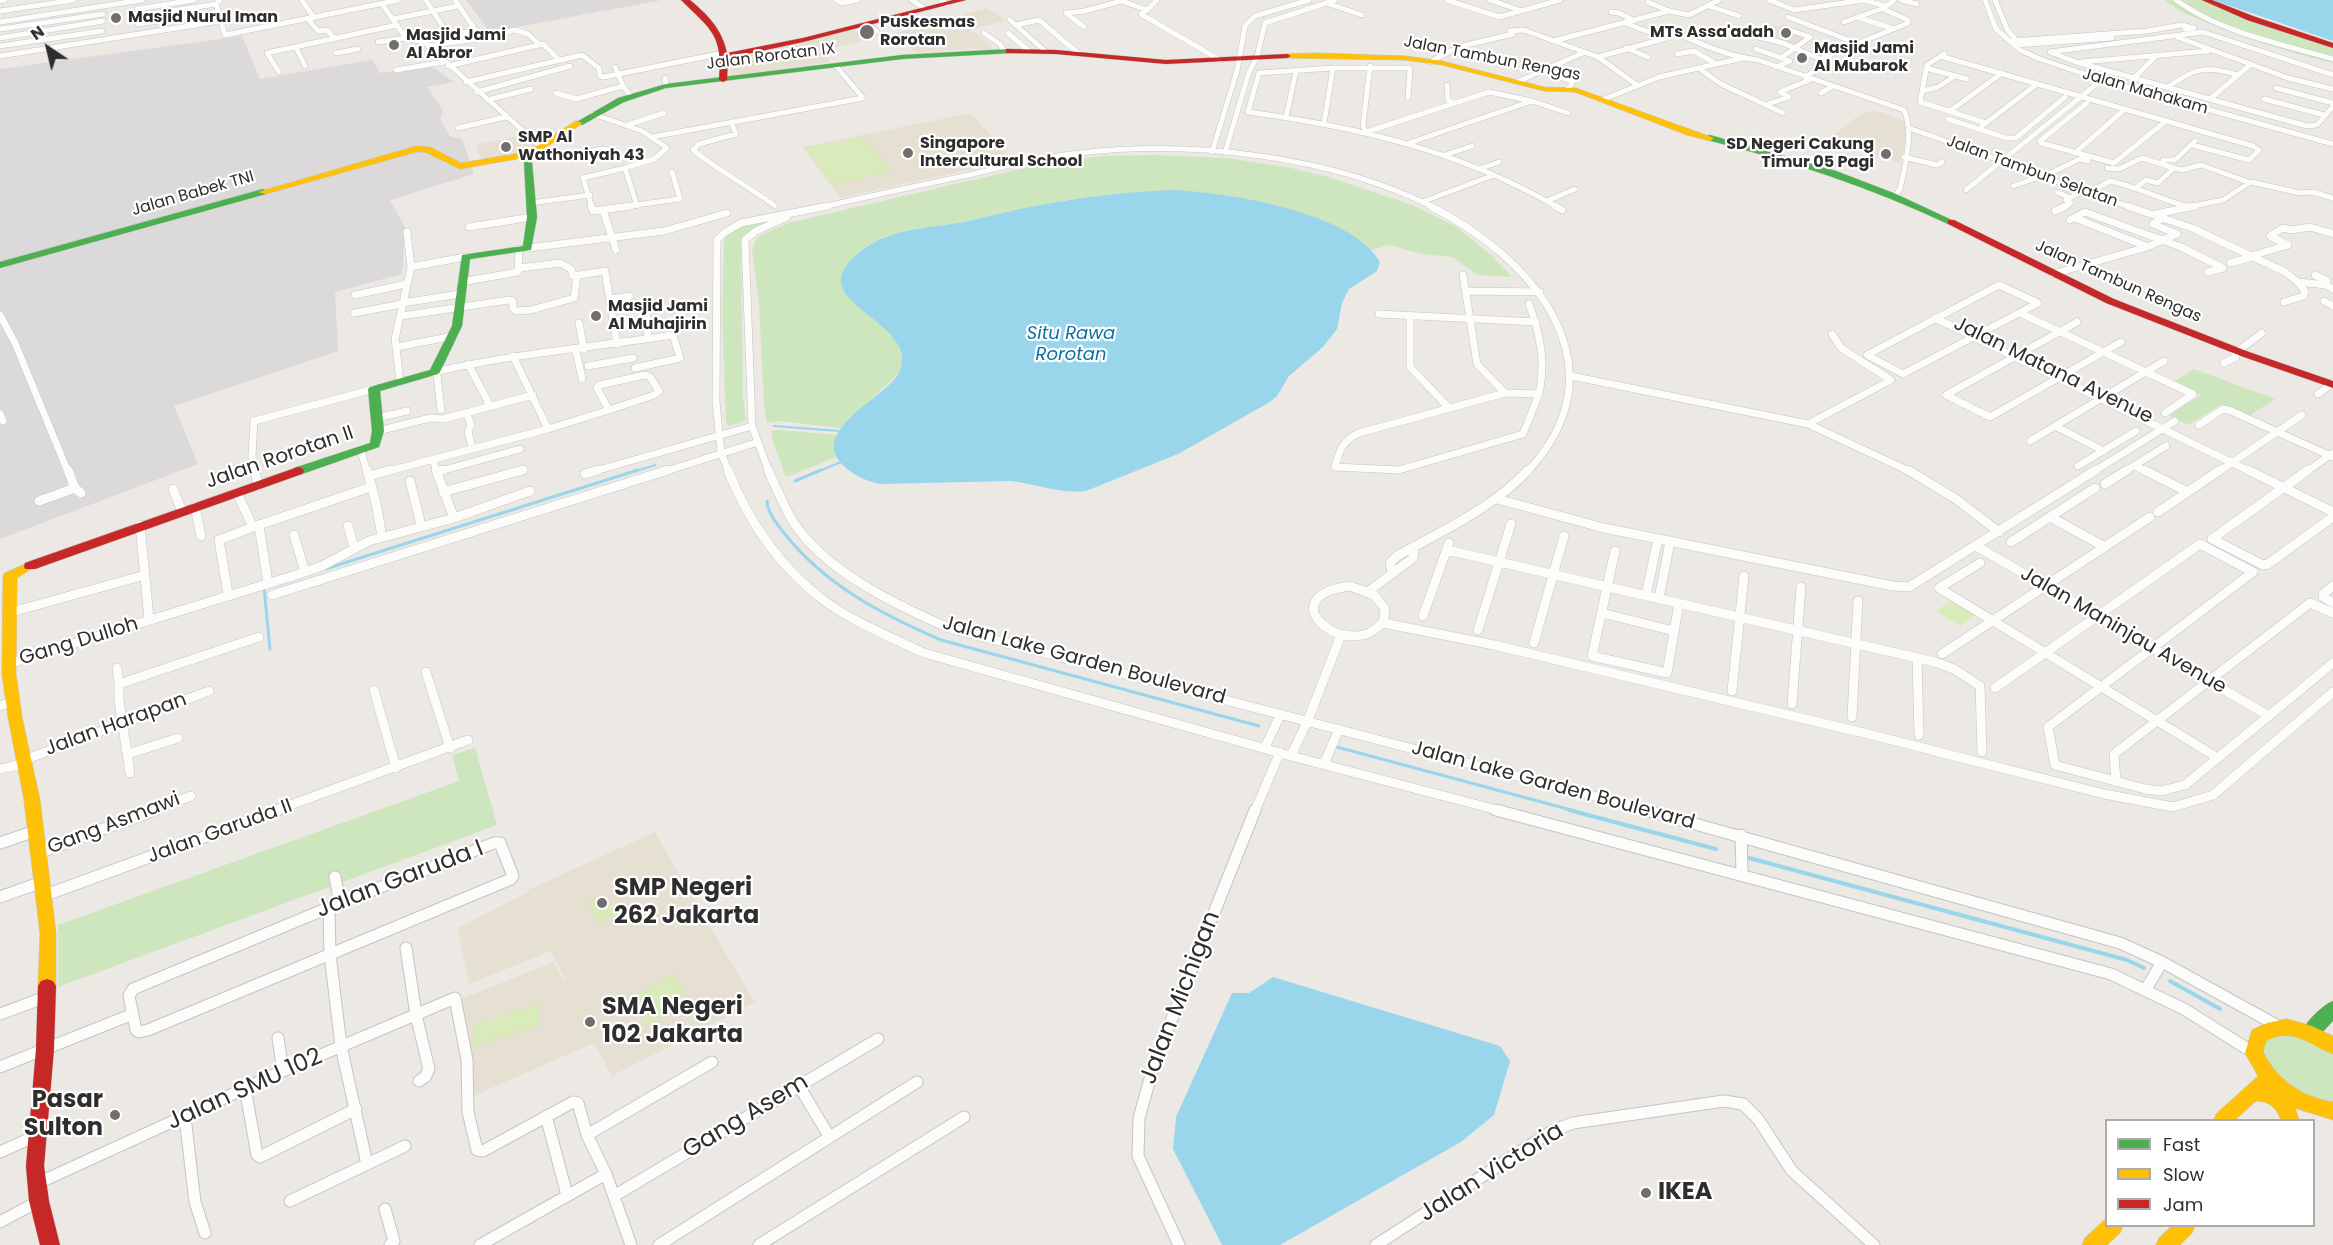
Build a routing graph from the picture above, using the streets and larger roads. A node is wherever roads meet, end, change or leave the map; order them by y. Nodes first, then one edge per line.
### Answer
1 (5, 0) edge
2 (74, 0) edge
3 (142, 0) edge
4 (194, 0) edge
5 (302, 0) edge
6 (399, 0) edge
7 (426, 0) edge
8 (685, 0) edge
9 (836, 0) edge
10 (858, 0) edge
11 (912, 0) edge
12 (962, 0) edge
13 (1120, 0) edge
14 (1157, 0) edge
15 (1309, 0) edge
16 (1335, 0) edge
17 (1447, 0) edge
18 (1503, 0) edge
19 (1560, 0) edge
20 (1719, 0) edge
21 (1769, 0) edge
22 (1894, 0) edge
23 (1901, 0) edge
24 (1985, 0) edge
25 (1995, 0) edge
26 (2176, 0) edge
27 (2206, 0) edge
28 (0, 1) edge
29 (137, 1) edge
30 (1493, 1) edge
31 (218, 2) edge
32 (944, 2) edge
33 (1648, 2) dead end
34 (354, 3) dead end
35 (456, 3) edge
36 (1326, 3) junction
37 (382, 4) junction
38 (1917, 4) dead end
39 (104, 6) junction
40 (1709, 6) junction
41 (1885, 7) junction
42 (137, 9) junction
43 (358, 9) junction
44 (925, 9) junction
45 (1148, 10) junction
46 (1794, 10) junction
47 (0, 11) edge
48 (433, 11) junction
49 (1523, 11) junction
50 (1669, 11) junction
51 (219, 12) junction
52 (1611, 12) dead end
53 (103, 14) junction
54 (1362, 15) dead end
55 (138, 16) junction
56 (1738, 16) dead end
57 (1857, 17) junction
58 (311, 19) junction
59 (393, 19) junction
60 (1251, 19) junction
61 (1010, 20) dead end
62 (103, 21) junction
63 (221, 21) junction
64 (1635, 21) junction
65 (2, 22) edge
66 (1267, 22) junction
67 (1844, 22) dead end
68 (1625, 23) junction
69 (138, 24) junction
70 (2225, 24) junction
71 (397, 25) junction
72 (1016, 25) junction
73 (2214, 26) junction
74 (1084, 27) dead end
75 (1575, 27) dead end
76 (1784, 28) dead end
77 (1819, 29) junction
78 (1894, 29) junction
79 (1, 31) edge
80 (102, 31) junction
81 (1733, 31) dead end
82 (1582, 32) junction
83 (984, 33) dead end
84 (1008, 33) dead end
85 (138, 34) junction
86 (448, 35) junction
87 (1810, 37) junction
88 (2177, 37) junction
89 (0, 38) edge
90 (406, 38) junction
91 (1667, 38) dead end
92 (335, 39) junction
93 (414, 39) junction
94 (101, 40) junction
95 (328, 40) junction
96 (1455, 40) dead end
97 (1553, 41) junction
98 (378, 42) dead end
99 (2014, 43) junction
100 (1859, 44) junction
101 (540, 45) junction
102 (0, 46) edge
103 (428, 46) junction
104 (1465, 46) junction
105 (1634, 46) junction
106 (2333, 46) edge
107 (296, 47) junction
108 (1626, 48) junction
109 (1796, 48) junction
110 (358, 49) dead end
111 (1756, 49) dead end
112 (2211, 50) junction
113 (1004, 51) junction
114 (1029, 51) junction
115 (1045, 51) junction
116 (1652, 51) dead end
117 (1585, 52) junction
118 (1079, 53) junction
119 (724, 55) junction
120 (2157, 55) junction
121 (0, 56) edge
122 (1257, 57) junction
123 (1598, 57) junction
124 (1648, 57) dead end
125 (1218, 58) junction
126 (1743, 58) junction
127 (1781, 58) junction
128 (1684, 59) dead end
129 (1820, 59) junction
130 (559, 60) junction
131 (1431, 61) junction
132 (2333, 61) edge
133 (1175, 62) joint
134 (2076, 62) junction
135 (446, 64) junction
136 (1691, 64) dead end
137 (1716, 64) junction
138 (1238, 65) junction
139 (2250, 65) junction
140 (305, 66) dead end
141 (570, 66) dead end
142 (836, 66) junction
143 (1370, 66) junction
144 (615, 67) dead end
145 (1776, 67) junction
146 (1333, 68) junction
147 (1926, 68) junction
148 (1699, 69) junction
149 (396, 70) dead end
150 (1542, 70) junction
151 (1296, 71) junction
152 (279, 72) dead end
153 (1249, 72) junction
154 (2002, 73) junction
155 (617, 75) junction
156 (2238, 75) junction
157 (2333, 75) edge
158 (1955, 76) junction
159 (1805, 77) junction
160 (2288, 78) junction
161 (1812, 79) junction
162 (1967, 79) dead end
163 (2133, 79) junction
164 (723, 80) junction
165 (2103, 80) junction
166 (466, 82) junction
167 (1517, 82) junction
168 (2037, 84) junction
169 (1447, 85) dead end
170 (1637, 85) junction
171 (1833, 86) junction
172 (2168, 87) junction
173 (2276, 88) junction
174 (531, 89) dead end
175 (1568, 89) junction
176 (2333, 89) edge
177 (626, 90) junction
178 (1922, 91) junction
179 (477, 92) junction
180 (556, 93) dead end
181 (1821, 93) dead end
182 (2081, 96) junction
183 (2065, 97) dead end
184 (1408, 98) dead end
185 (1605, 98) junction
186 (2210, 99) junction
187 (2264, 99) junction
188 (487, 100) junction
189 (1532, 101) junction
190 (1453, 103) junction
191 (2087, 104) dead end
192 (2333, 104) edge
193 (1765, 105) junction
194 (2125, 109) junction
195 (2252, 110) junction
196 (1950, 111) junction
197 (664, 113) dead end
198 (1568, 113) dead end
199 (1783, 113) dead end
200 (593, 114) junction
201 (2324, 115) junction
202 (506, 117) junction
203 (1286, 117) junction
204 (1948, 119) dead end
205 (1972, 119) junction
206 (2166, 121) junction
207 (731, 122) junction
208 (1324, 123) junction
209 (1986, 123) junction
210 (1964, 124) junction
211 (627, 125) junction
212 (458, 128) dead end
213 (1909, 128) junction
214 (1978, 129) junction
215 (652, 137) junction
216 (1409, 142) junction
217 (2333, 142) edge
218 (1472, 146) dead end
219 (536, 150) junction
220 (2132, 150) junction
221 (614, 151) dead end
222 (1212, 152) junction
223 (1225, 153) junction
224 (2075, 153) junction
225 (395, 154) joint
226 (1445, 155) junction
227 (1904, 157) junction
228 (2002, 161) junction
229 (1499, 162) dead end
230 (1942, 162) dead end
231 (625, 168) junction
232 (2174, 168) junction
233 (1479, 169) junction
234 (672, 172) dead end
235 (1494, 175) junction
236 (2043, 176) junction
237 (2248, 182) junction
238 (2013, 186) dead end
239 (2137, 187) junction
240 (1575, 189) dead end
241 (1966, 190) dead end
242 (2057, 192) dead end
243 (2084, 193) junction
244 (590, 195) junction
245 (1897, 195) junction
246 (2070, 198) junction
247 (2333, 198) edge
248 (2104, 200) junction
249 (1547, 201) junction
250 (1422, 202) junction
251 (637, 206) junction
252 (776, 206) dead end
253 (2188, 207) junction
254 (531, 210) junction
255 (603, 210) junction
256 (1562, 210) dead end
257 (2055, 211) dead end
258 (2085, 212) junction
259 (727, 213) dead end
260 (792, 214) junction
261 (2155, 214) junction
262 (2164, 217) junction
263 (2104, 219) junction
264 (2094, 225) junction
265 (469, 227) dead end
266 (2123, 227) junction
267 (407, 232) dead end
268 (636, 234) junction
269 (2333, 234) edge
270 (2115, 236) junction
271 (612, 238) junction
272 (2164, 240) junction
273 (641, 245) dead end
274 (2148, 247) junction
275 (524, 249) junction
276 (616, 250) dead end
277 (465, 257) junction
278 (2252, 257) junction
279 (0, 265) edge
280 (411, 267) junction
281 (2223, 268) junction
282 (519, 270) junction
283 (2057, 272) junction
284 (2208, 272) dead end
285 (577, 275) junction
286 (1463, 275) dead end
287 (2315, 275) dead end
288 (2298, 282) junction
289 (406, 284) junction
290 (2330, 287) edge
291 (1466, 289) junction
292 (1537, 290) junction
293 (460, 294) junction
294 (355, 295) dead end
295 (630, 296) dead end
296 (610, 299) junction
297 (2324, 301) dead end
298 (2284, 302) dead end
299 (402, 304) junction
300 (1529, 304) dead end
301 (2333, 306) edge
302 (646, 307) dead end
303 (354, 313) dead end
304 (2020, 313) junction
305 (1379, 314) dead end
306 (0, 315) edge
307 (401, 316) junction
308 (1410, 317) junction
309 (1937, 317) junction
310 (1472, 320) junction
311 (1536, 322) junction
312 (2077, 322) dead end
313 (579, 323) dead end
314 (2061, 332) junction
315 (2262, 333) dead end
316 (1832, 334) dead end
317 (454, 336) junction
318 (1977, 336) junction
319 (648, 338) junction
320 (629, 342) junction
321 (2121, 342) dead end
322 (617, 344) junction
323 (396, 347) junction
324 (580, 350) junction
325 (2238, 350) junction
326 (2103, 352) junction
327 (2017, 356) junction
328 (513, 357) junction
329 (633, 358) junction
330 (2164, 361) dead end
331 (2224, 363) dead end
332 (468, 364) junction
333 (588, 366) dead end
334 (635, 368) junction
335 (434, 372) junction
336 (2146, 372) junction
337 (638, 376) junction
338 (1571, 376) junction
339 (2060, 377) junction
340 (582, 379) dead end
341 (400, 382) junction
342 (2332, 384) edge
343 (374, 389) junction
344 (1505, 393) junction
345 (1540, 394) junction
346 (2318, 394) dead end
347 (532, 395) junction
348 (2103, 397) junction
349 (491, 407) junction
350 (1449, 408) junction
351 (441, 410) dead end
352 (609, 410) junction
353 (407, 411) dead end
354 (565, 413) dead end
355 (2165, 413) dead end
356 (467, 414) junction
357 (2302, 415) dead end
358 (571, 422) junction
359 (378, 424) junction
360 (1808, 424) junction
361 (2168, 425) junction
362 (2199, 425) dead end
363 (752, 426) junction
364 (2055, 426) junction
365 (548, 429) junction
366 (2136, 432) dead end
367 (2278, 432) junction
368 (718, 434) junction
369 (758, 441) junction
370 (2030, 441) dead end
371 (2166, 446) dead end
372 (472, 448) junction
373 (520, 449) dead end
374 (362, 451) junction
375 (2104, 451) junction
376 (721, 453) junction
377 (2332, 455) edge
378 (433, 459) junction
379 (2235, 461) junction
380 (2135, 465) junction
381 (2078, 466) dead end
382 (524, 470) dead end
383 (437, 472) junction
384 (585, 474) dead end
385 (369, 476) junction
386 (410, 481) dead end
387 (2105, 484) dead end
388 (258, 486) junction
389 (2286, 486) junction
390 (371, 487) junction
391 (2095, 488) dead end
392 (173, 489) dead end
393 (530, 491) dead end
394 (442, 492) junction
395 (2188, 492) junction
396 (237, 493) junction
397 (1497, 499) junction
398 (43, 500) dead end
399 (2333, 505) edge
400 (189, 509) junction
401 (2333, 512) edge
402 (2050, 517) junction
403 (2333, 517) edge
404 (454, 518) junction
405 (1511, 524) dead end
406 (140, 525) junction
407 (422, 525) junction
408 (256, 526) junction
409 (348, 526) dead end
410 (1999, 532) junction
411 (294, 535) dead end
412 (201, 536) dead end
413 (1564, 536) dead end
414 (382, 537) junction
415 (1658, 539) junction
416 (1670, 542) junction
417 (2011, 542) dead end
418 (1978, 545) junction
419 (354, 547) junction
420 (2105, 547) junction
421 (1414, 549) junction
422 (1616, 551) dead end
423 (1499, 562) junction
424 (1980, 563) dead end
425 (305, 572) junction
426 (1392, 572) junction
427 (1553, 574) junction
428 (145, 575) junction
429 (1744, 576) dead end
430 (268, 583) junction
431 (2047, 585) junction
432 (2333, 586) edge
433 (1608, 587) junction
434 (1801, 587) dead end
435 (1369, 591) junction
436 (228, 594) junction
437 (272, 595) dead end
438 (1646, 595) junction
439 (1659, 598) junction
440 (1858, 601) dead end
441 (1679, 603) junction
442 (2333, 603) edge
443 (2333, 613) edge
444 (8, 614) junction
445 (1602, 614) junction
446 (2099, 615) junction
447 (1423, 616) dead end
448 (1740, 617) junction
449 (149, 619) junction
450 (1993, 621) junction
451 (1383, 623) junction
452 (1478, 630) dead end
453 (1798, 630) junction
454 (1674, 631) junction
455 (1341, 635) junction
456 (259, 637) dead end
457 (1534, 643) dead end
458 (1856, 644) junction
459 (2153, 646) junction
460 (2045, 653) junction
461 (1942, 654) dead end
462 (1917, 658) junction
463 (5, 663) edge
464 (2333, 663) edge
465 (117, 668) dead end
466 (426, 672) dead end
467 (2211, 680) junction
468 (119, 684) junction
469 (2100, 686) junction
470 (1995, 688) dead end
471 (374, 690) dead end
472 (208, 691) dead end
473 (1732, 691) dead end
474 (2333, 692) edge
475 (6, 704) edge
476 (1792, 704) dead end
477 (1281, 714) junction
478 (2271, 714) junction
479 (1852, 717) dead end
480 (1308, 720) junction
481 (2157, 721) junction
482 (123, 722) junction
483 (1338, 729) junction
484 (1919, 735) dead end
485 (178, 738) dead end
486 (468, 740) dead end
487 (1265, 747) junction
488 (450, 748) junction
489 (1982, 752) dead end
490 (128, 754) junction
491 (1286, 754) junction
492 (2218, 758) junction
493 (25, 761) junction
494 (1324, 764) junction
495 (396, 768) junction
496 (0, 769) edge
497 (130, 773) dead end
498 (2116, 782) junction
499 (191, 796) dead end
500 (35, 831) junction
501 (1741, 835) junction
502 (0, 843) edge
503 (38, 853) junction
504 (1742, 874) junction
505 (335, 877) dead end
506 (43, 889) junction
507 (0, 897) edge
508 (334, 905) junction
509 (406, 948) dead end
510 (330, 955) junction
511 (2162, 962) junction
512 (2146, 989) junction
513 (45, 997) junction
514 (2333, 1009) edge
515 (0, 1014) edge
516 (133, 1014) junction
517 (416, 1015) junction
518 (2278, 1026) junction
519 (2310, 1032) junction
520 (278, 1038) dead end
521 (878, 1039) dead end
522 (341, 1046) junction
523 (2333, 1046) edge
524 (45, 1049) junction
525 (2254, 1053) junction
526 (712, 1062) dead end
527 (0, 1067) edge
528 (283, 1071) junction
529 (2268, 1078) junction
530 (419, 1081) dead end
531 (916, 1082) dead end
532 (799, 1086) junction
533 (244, 1088) junction
534 (2253, 1093) junction
535 (2305, 1105) junction
536 (356, 1109) junction
537 (2333, 1111) edge
538 (546, 1116) junction
539 (185, 1117) junction
540 (964, 1117) dead end
541 (2224, 1119) edge
542 (2290, 1119) edge
543 (2291, 1119) edge
544 (587, 1135) junction
545 (36, 1136) junction
546 (829, 1136) junction
547 (405, 1146) dead end
548 (0, 1152) edge
549 (367, 1164) junction
550 (606, 1174) junction
551 (36, 1184) junction
552 (567, 1195) junction
553 (614, 1196) junction
554 (39, 1201) junction
555 (290, 1201) dead end
556 (385, 1209) dead end
557 (0, 1222) edge
558 (2112, 1227) edge
559 (2184, 1227) edge
560 (205, 1233) dead end
561 (50, 1245) edge
562 (390, 1245) edge
563 (480, 1245) edge
564 (631, 1245) edge
565 (659, 1245) edge
566 (759, 1245) edge
567 (1179, 1245) edge
568 (1376, 1245) edge
569 (1874, 1245) edge
570 (2092, 1245) edge
571 (2166, 1245) edge

1 - 28 street
2 - 47 street
3 - 29 street
4 - 42 street
5 - 58 street
6 - 37 street
7 - 48 street
8 - 119 street
9 - 10 street
11 - 44 street
12 - 32 street, Jalan Rorotan IX
13 - 45 street
13 - 74 street
14 - 45 street
15 - 60 street
16 - 36 street
17 - 49 street
18 - 30 street
19 - 49 street
20 - 40 street, Jalan Tambun Rengas
21 - 46 street
22 - 41 street
23 - 38 street
24 - 99 street
25 - 99 street
26 - 70 street
27 - 106 street
29 - 39 street
29 - 42 street
30 - 49 street
31 - 51 street
31 - 55 street
32 - 44 street, Jalan Rorotan IX
33 - 50 street
34 - 43 street
35 - 48 street
35 - 86 street
36 - 54 street
36 - 66 street
37 - 43 street
37 - 59 street
39 - 53 street
39 - 65 street
40 - 50 street, Jalan Tambun Rengas
40 - 56 street
41 - 46 street
41 - 57 street
41 - 78 street
42 - 55 street
43 - 58 street
44 - 119 street, Jalan Rorotan IX
45 - 125 street
46 - 77 street
48 - 59 street
48 - 86 street
50 - 64 street, Jalan Tambun Rengas
51 - 63 street
51 - 69 street
52 - 64 street
53 - 62 street
53 - 79 street
55 - 69 street
57 - 67 street
57 - 78 street
58 - 63 street
58 - 92 street
59 - 71 street
60 - 66 street
60 - 138 street
61 - 72 street
62 - 80 street
62 - 89 street
63 - 85 street
64 - 68 street, Jalan Tambun Rengas
65 - 79 street
66 - 122 street
68 - 82 street, Jalan Tambun Rengas
68 - 126 street
69 - 85 street
70 - 73 street
70 - 132 street
71 - 90 street
71 - 92 street
72 - 115 street
72 - 118 street
73 - 99 street
73 - 132 street
75 - 82 street
76 - 87 street
77 - 87 street
77 - 100 street
78 - 100 street
80 - 94 street
80 - 102 street
81 - 109 street
82 - 97 street, Jalan Tambun Rengas
83 - 113 street
84 - 114 street
85 - 94 street
86 - 93 street
87 - 109 street
88 - 112 street
88 - 134 street
88 - 157 street
90 - 93 street
90 - 98 street
91 - 105 street
92 - 95 street
93 - 103 street
94 - 121 street
95 - 107 street
95 - 110 street
96 - 104 street
97 - 104 street
97 - 117 street
99 - 165 street, Jalan Mahakam
100 - 129 street
101 - 103 street
101 - 130 street
101 - 135 street
103 - 135 street
104 - 131 street
105 - 108 street
105 - 116 street
107 - 140 street
107 - 152 street
108 - 123 street
108 - 124 street
109 - 127 street
109 - 129 street
111 - 127 street
112 - 120 street
112 - 139 street
113 - 114 street, Jalan Rorotan IX
113 - 142 street, Jalan Rorotan IX
114 - 115 street, Jalan Rorotan IX
115 - 118 street, Jalan Rorotan IX
117 - 123 street
117 - 150 street
118 - 133 street, Jalan Rorotan IX
119 - 155 street
119 - 164 street
120 - 134 street
120 - 163 street
122 - 131 street, Jalan Tambun Rengas
122 - 138 street, Jalan Tambun Rengas
122 - 153 street
123 - 170 street
125 - 133 street, Jalan Tambun Rengas
125 - 138 street, Jalan Tambun Rengas
126 - 137 street
126 - 145 street
127 - 145 street
128 - 137 street
129 - 159 street
130 - 155 street
130 - 166 street
131 - 167 street, Jalan Tambun Rengas
134 - 163 street
135 - 149 street
135 - 166 street
136 - 148 street
137 - 148 street
138 - 153 street
138 - 222 street
139 - 156 street
139 - 160 street
141 - 179 street
142 - 164 street, Jalan Rorotan IX
142 - 207 street
143 - 146 street
143 - 184 street
143 - 190 street
144 - 155 street
145 - 159 street
146 - 151 street
146 - 208 street
147 - 154 street
147 - 158 street
147 - 178 street
148 - 170 street
148 - 193 street
150 - 167 street
150 - 175 street
151 - 203 street
151 - 203 street
153 - 223 street
154 - 168 street
154 - 196 street
155 - 177 street
156 - 172 street
156 - 186 street
158 - 162 street
158 - 178 street
159 - 161 street
160 - 173 street
160 - 176 street
161 - 171 street
161 - 193 street
163 - 172 street
164 - 177 street, Jalan Rorotan IX
165 - 182 street
165 - 217 street, Jalan Mahakam
166 - 179 street
167 - 175 street, Jalan Tambun Rengas
168 - 182 street
168 - 209 street
169 - 190 street
170 - 185 street
171 - 181 street
171 - 213 street
172 - 186 street
173 - 187 street
173 - 192 street
174 - 188 street
175 - 185 street, Jalan Tambun Rengas
177 - 180 street
177 - 200 street, Jalan Rorotan IX
178 - 196 street
179 - 188 street
182 - 194 street
182 - 228 street
183 - 214 street
185 - 245 street, Jalan Tambun Rengas
186 - 195 street
187 - 195 street
187 - 201 street
188 - 202 street
189 - 190 street
189 - 198 street
189 - 216 street
191 - 224 street
192 - 201 street
193 - 199 street
194 - 206 street
194 - 224 street
195 - 201 street
196 - 205 street
197 - 211 street
200 - 211 street
200 - 219 street, Jalan Rorotan IX
202 - 212 street
202 - 219 street
203 - 208 street
204 - 210 street
205 - 209 street
205 - 210 street
206 - 220 street
206 - 220 street
207 - 215 street
207 - 252 street
208 - 216 street
209 - 214 street
210 - 214 street
211 - 215 street
213 - 227 street
213 - 228 street, Jalan Tambun Selatan
215 - 231 street
216 - 226 street
218 - 226 street
219 - 221 street
219 - 225 street, Jalan Rorotan IX
219 - 254 street
220 - 224 street
222 - 223 street
222 - 260 street
223 - 250 street
225 - 279 street, Jalan Babek TNI
226 - 233 street
227 - 230 street
227 - 245 street
228 - 236 street, Jalan Tambun Selatan
228 - 241 street
229 - 233 street
231 - 244 street
231 - 251 street
232 - 236 street
232 - 237 street
232 - 239 street
233 - 235 street
234 - 251 street
235 - 249 street
235 - 250 street
236 - 238 street
236 - 243 street, Jalan Tambun Selatan
237 - 247 street
237 - 253 street, Jalan Tambun Selatan
239 - 243 street
239 - 253 street
240 - 249 street
242 - 246 street
243 - 246 street
243 - 248 street, Jalan Tambun Selatan
244 - 254 street
244 - 255 street
245 - 283 street, Jalan Tambun Rengas
246 - 257 street
248 - 258 street
248 - 261 street, Jalan Tambun Selatan
249 - 256 street
250 - 292 street
251 - 255 street
253 - 261 street, Jalan Tambun Selatan
254 - 265 street
254 - 275 street
255 - 271 street
258 - 263 street
258 - 264 street
259 - 268 street
260 - 363 street, Jalan Lake Garden Boulevard
260 - 368 street, Jalan Lake Garden Boulevard
261 - 262 street, Jalan Tambun Selatan
262 - 272 street
262 - 278 street, Jalan Tambun Selatan
263 - 264 street
263 - 266 street
264 - 270 street
266 - 270 street
266 - 272 street
267 - 280 street
268 - 271 street
268 - 273 street
269 - 278 street
270 - 274 street
271 - 275 street
271 - 276 street
272 - 274 street
272 - 281 street
274 - 283 street
275 - 277 street
275 - 282 street
277 - 280 street
277 - 293 street
278 - 281 street
278 - 288 street, Jalan Tambun Selatan
280 - 289 street
281 - 284 street
282 - 285 street
282 - 293 street
283 - 325 street, Jalan Tambun Rengas
285 - 293 street
285 - 296 street
286 - 291 street
287 - 290 street
288 - 290 street, Jalan Tambun Selatan
288 - 298 street
289 - 294 street
289 - 299 street
291 - 292 street
291 - 310 street
292 - 338 street
293 - 299 street
293 - 307 street
293 - 317 street
295 - 296 street
296 - 322 street
297 - 301 street
299 - 303 street
299 - 307 street
300 - 311 street
302 - 319 street
304 - 309 street
304 - 314 street
304 - 318 street
305 - 308 street
306 - 398 street
307 - 323 street
308 - 310 street
308 - 350 street
309 - 318 street, Jalan Matana Avenue
309 - 318 street
310 - 311 street
310 - 344 street
311 - 345 street
312 - 314 street
313 - 324 street
314 - 326 street
314 - 327 street
315 - 325 street
316 - 360 street
317 - 323 street
317 - 335 street
318 - 327 street, Jalan Matana Avenue
319 - 320 street
319 - 334 street
320 - 322 street
320 - 329 street
321 - 326 street
322 - 324 street
323 - 341 street
324 - 328 street
324 - 340 street
325 - 331 street
325 - 342 street, Jalan Tambun Rengas
326 - 336 street
326 - 339 street
327 - 339 street, Jalan Matana Avenue
327 - 339 street
328 - 332 street
328 - 347 street
329 - 333 street
329 - 334 street
330 - 336 street
332 - 335 street
332 - 349 street
334 - 337 street
335 - 341 street
335 - 351 street
336 - 348 street
336 - 355 street
337 - 352 street
337 - 352 street
338 - 360 street
338 - 397 street
339 - 348 street, Jalan Matana Avenue
341 - 343 street
342 - 346 street
343 - 359 street, Jalan Rorotan II
343 - 388 street
344 - 345 street
344 - 350 street
345 - 350 street
347 - 349 street
347 - 365 street
348 - 361 street, Jalan Matana Avenue
348 - 364 street
349 - 356 street
352 - 358 street
353 - 359 street
354 - 358 street
356 - 359 street
356 - 372 street
357 - 367 street
358 - 365 street
359 - 374 street, Jalan Rorotan II
360 - 410 street
361 - 379 street, Jalan Matana Avenue
361 - 410 street
362 - 367 street
363 - 368 street
363 - 369 street, Jalan Lake Garden Boulevard
364 - 370 street
364 - 375 street
365 - 372 street
366 - 375 street
367 - 377 street
367 - 379 street
368 - 376 street, Jalan Lake Garden Boulevard
368 - 384 street
369 - 376 street
369 - 477 street, Jalan Lake Garden Boulevard
371 - 380 street
372 - 378 street
373 - 383 street
374 - 385 street
374 - 388 street, Jalan Rorotan II
375 - 381 street
376 - 437 street
376 - 487 street, Jalan Lake Garden Boulevard
377 - 389 street
378 - 383 street
378 - 385 street
379 - 389 street, Jalan Matana Avenue
379 - 395 street
380 - 387 street
380 - 395 street
382 - 394 street
383 - 394 street
385 - 390 street
386 - 407 street
388 - 396 street, Jalan Rorotan II
389 - 399 street
389 - 401 street
389 - 403 street
390 - 408 street
390 - 414 street
391 - 402 street
392 - 400 street
393 - 404 street, Gang Dulloh
394 - 404 street
395 - 420 street
396 - 400 street, Jalan Rorotan II
396 - 408 street
397 - 415 street
397 - 421 street
400 - 406 street, Jalan Rorotan II
400 - 412 street
402 - 417 street
402 - 420 street
404 - 407 street, Gang Dulloh
405 - 423 street
406 - 428 street
406 - 444 street, Jalan Rorotan II
407 - 414 street, Gang Dulloh
408 - 430 street
408 - 436 street
409 - 419 street
410 - 418 street
411 - 425 street
413 - 427 street
414 - 419 street, Gang Dulloh
415 - 416 street
415 - 438 street
416 - 418 street
416 - 439 street
418 - 431 street, Jalan Maninjau Avenue
419 - 425 street, Gang Dulloh
420 - 431 street
421 - 426 street
421 - 426 street
422 - 433 street
423 - 427 street
423 - 447 street
423 - 452 street
424 - 450 street
425 - 430 street, Gang Dulloh
426 - 435 street
427 - 433 street
427 - 457 street
428 - 444 street
428 - 449 street
429 - 448 street
430 - 436 street, Gang Dulloh
431 - 446 street, Jalan Maninjau Avenue
431 - 450 street
432 - 442 street
433 - 438 street
433 - 445 street
434 - 453 street
435 - 451 street
435 - 455 street
436 - 449 street, Gang Dulloh
438 - 439 street
439 - 441 street
440 - 458 street
441 - 448 street
441 - 454 street
443 - 467 street
444 - 463 street, Jalan Rorotan II
445 - 454 street
445 - 454 street
446 - 459 street, Jalan Maninjau Avenue
446 - 459 street
446 - 460 street
448 - 453 street
448 - 473 street
449 - 463 street, Gang Dulloh
450 - 460 street
450 - 461 street
451 - 455 street
451 - 474 street
453 - 458 street
453 - 476 street
455 - 480 street, Jalan Michigan
456 - 468 street
458 - 462 street
458 - 479 street
459 - 467 street, Jalan Maninjau Avenue
459 - 469 street
460 - 469 street
460 - 470 street
462 - 484 street
462 - 489 street
463 - 475 street, Jalan Rorotan II
464 - 478 street
465 - 468 street
466 - 488 street
467 - 478 street, Jalan Maninjau Avenue
467 - 481 street
468 - 482 street
469 - 481 street
469 - 498 street
471 - 495 street
472 - 482 street, Jalan Harapan
475 - 493 street, Jalan Rorotan II
477 - 480 street, Jalan Lake Garden Boulevard
477 - 487 street
478 - 492 street
480 - 483 street, Jalan Lake Garden Boulevard
480 - 491 street, Jalan Michigan
481 - 492 street
481 - 498 street
482 - 490 street
482 - 493 street, Jalan Harapan
483 - 494 street
483 - 501 street, Jalan Lake Garden Boulevard
485 - 490 street
486 - 488 street, Jalan Garuda II
487 - 491 street, Jalan Lake Garden Boulevard
488 - 495 street, Jalan Garuda II
490 - 497 street
491 - 494 street, Jalan Lake Garden Boulevard
491 - 567 street, Jalan Michigan
492 - 498 street
493 - 496 street, Jalan Harapan
493 - 500 street, Jalan Rorotan II
494 - 504 street, Jalan Lake Garden Boulevard
495 - 506 street, Jalan Garuda II
499 - 503 street, Gang Asmawi
500 - 502 street
500 - 503 street, Jalan Rorotan II
501 - 504 street
501 - 511 street, Jalan Lake Garden Boulevard
503 - 506 street, Jalan Rorotan II
504 - 512 street, Jalan Lake Garden Boulevard
505 - 508 street
506 - 507 street, Jalan Garuda II
506 - 513 street, Jalan Rorotan II
508 - 510 street
508 - 510 street, Jalan Garuda I
508 - 516 street, Jalan Garuda I
509 - 517 street
510 - 516 street, Jalan Garuda I
510 - 522 street
511 - 512 street
511 - 518 street, Jalan Lake Garden Boulevard
512 - 525 street, Jalan Lake Garden Boulevard
513 - 515 street
513 - 524 street, Jalan Rorotan II
514 - 519 street
516 - 524 street
517 - 522 street, Jalan SMU 102
517 - 530 street
517 - 538 street, Jalan SMU 102
518 - 519 street
518 - 525 street
519 - 523 street
520 - 528 street
521 - 532 street, Gang Asem
522 - 528 street, Jalan SMU 102
522 - 536 street
524 - 527 street
524 - 545 street, Jalan Rorotan II
525 - 529 street
526 - 544 street
528 - 533 street, Jalan SMU 102
529 - 534 street
529 - 535 street
531 - 546 street
532 - 546 street
532 - 553 street, Gang Asem
533 - 536 street
533 - 539 street, Jalan SMU 102
534 - 541 street
534 - 542 street
535 - 537 street
535 - 543 street
536 - 549 street
538 - 544 street
538 - 552 street
539 - 551 street, Jalan SMU 102
539 - 560 street
540 - 566 street
544 - 550 street
545 - 548 street
545 - 551 street, Jalan Rorotan II
546 - 565 street
547 - 549 street
549 - 555 street
550 - 552 street
550 - 553 street
551 - 554 street, Jalan Rorotan II
552 - 563 street
553 - 564 street
554 - 557 street
554 - 561 street, Jalan Rorotan II
556 - 562 street
558 - 570 street
559 - 571 street
568 - 569 street, Jalan Victoria

